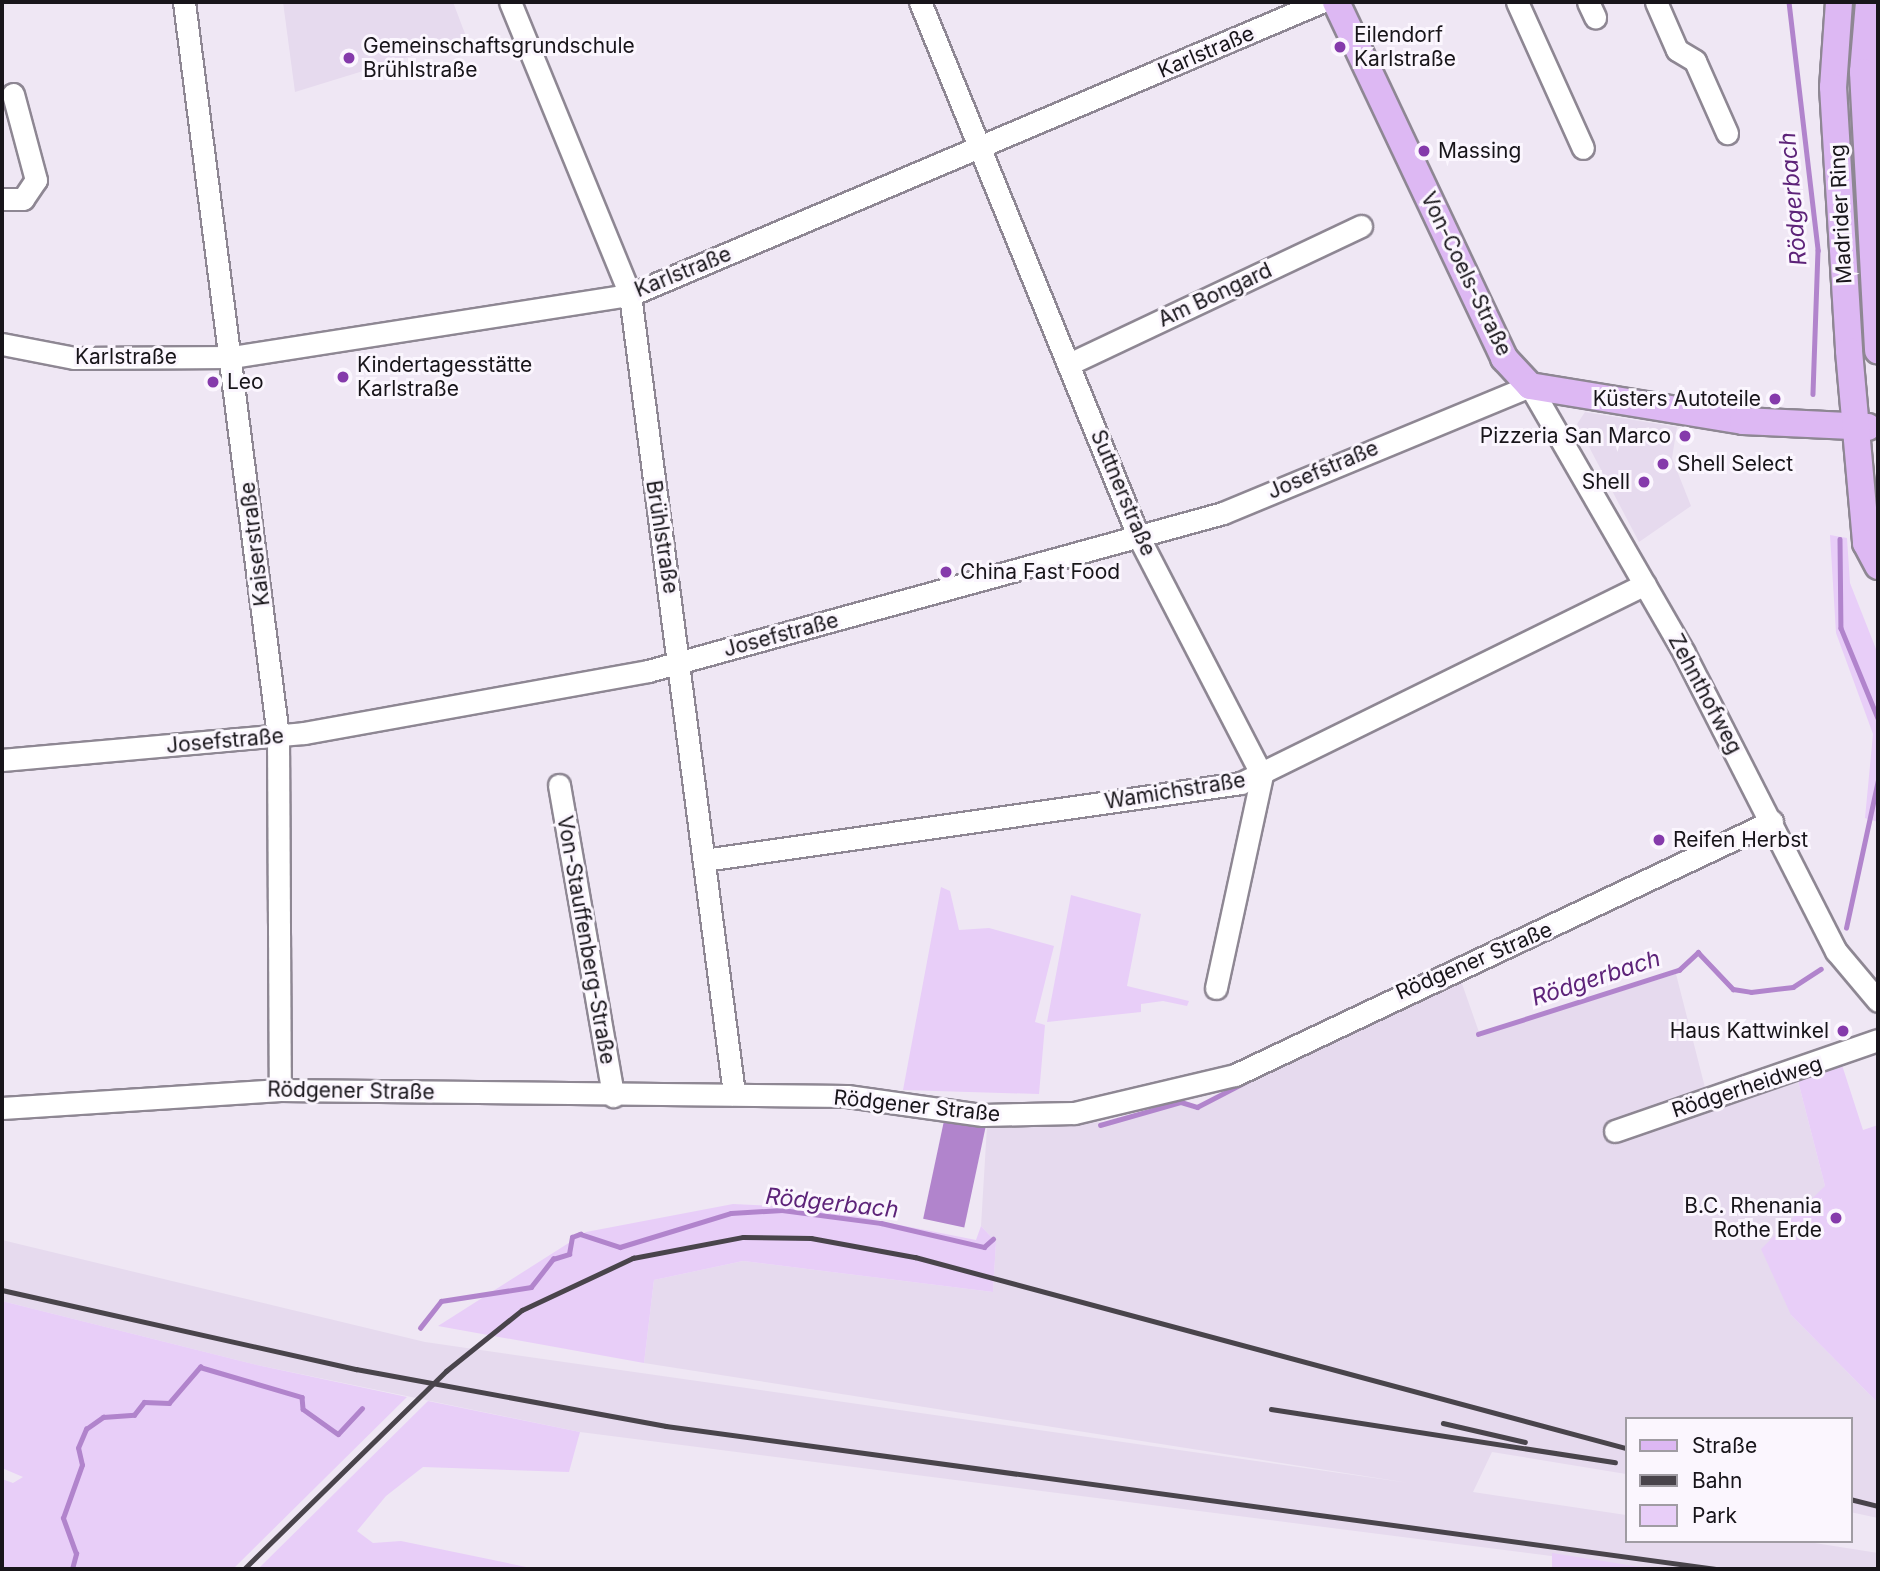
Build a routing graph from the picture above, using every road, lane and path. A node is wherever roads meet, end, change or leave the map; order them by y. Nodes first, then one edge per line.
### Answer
1 (184, 2) edge
2 (510, 2) edge
3 (920, 2) edge
4 (1321, 2) edge
5 (1336, 2) edge
6 (1517, 2) edge
7 (1656, 2) edge
8 (1839, 2) edge
9 (1869, 2) edge
10 (13, 94) dead end
11 (1727, 133) dead end
12 (1583, 148) dead end
13 (981, 149) junction
14 (2, 199) edge
15 (1361, 226) dead end
16 (630, 295) junction
17 (2, 344) edge
18 (1878, 351) edge
19 (232, 357) junction
20 (1069, 364) junction
21 (1530, 386) junction
22 (1867, 426) edge
23 (1139, 538) junction
24 (1878, 566) edge
25 (1645, 584) junction
26 (681, 662) junction
27 (278, 736) junction
28 (2, 760) edge
29 (1262, 775) junction
30 (559, 785) dead end
31 (1772, 821) junction
32 (705, 860) junction
33 (1216, 988) dead end
34 (1878, 1001) edge
35 (1878, 1041) edge
36 (280, 1090) junction
37 (734, 1094) junction
38 (613, 1096) junction
39 (2, 1108) edge
40 (1615, 1131) dead end

1 - 19 street, Kaiserstraße
2 - 16 street, Brühlstraße
3 - 13 street, Suttnerstraße
4 - 13 street, Karlstraße
5 - 21 main road, Von-Coels-Straße
6 - 12 street
7 - 11 street
8 - 22 main road, Madrider Ring
9 - 18 main road, Madrider Ring
10 - 14 street
13 - 16 street, Karlstraße
13 - 20 street, Suttnerstraße
15 - 20 street, Am Bongard
16 - 19 street, Karlstraße
16 - 26 street, Brühlstraße
17 - 19 street, Karlstraße
19 - 27 street, Kaiserstraße
20 - 23 street, Suttnerstraße
21 - 22 main road
21 - 23 street, Josefstraße
21 - 25 street, Zehnthofweg
22 - 24 main road, Madrider Ring
23 - 26 street, Josefstraße
23 - 29 street, Suttnerstraße
25 - 29 street, Wamichstraße
25 - 31 street, Zehnthofweg
26 - 27 street, Josefstraße
26 - 32 street, Brühlstraße
27 - 28 street, Josefstraße
27 - 36 street, Kaiserstraße
29 - 32 street, Wamichstraße
29 - 33 street
30 - 38 street, Von-Stauffenberg-Straße
31 - 34 street, Zehnthofweg
31 - 37 street, Rödgener Straße
32 - 37 street, Brühlstraße
35 - 40 street, Rödgerheidweg
36 - 38 street, Rödgener Straße
36 - 39 street, Rödgener Straße
37 - 38 street, Rödgener Straße

